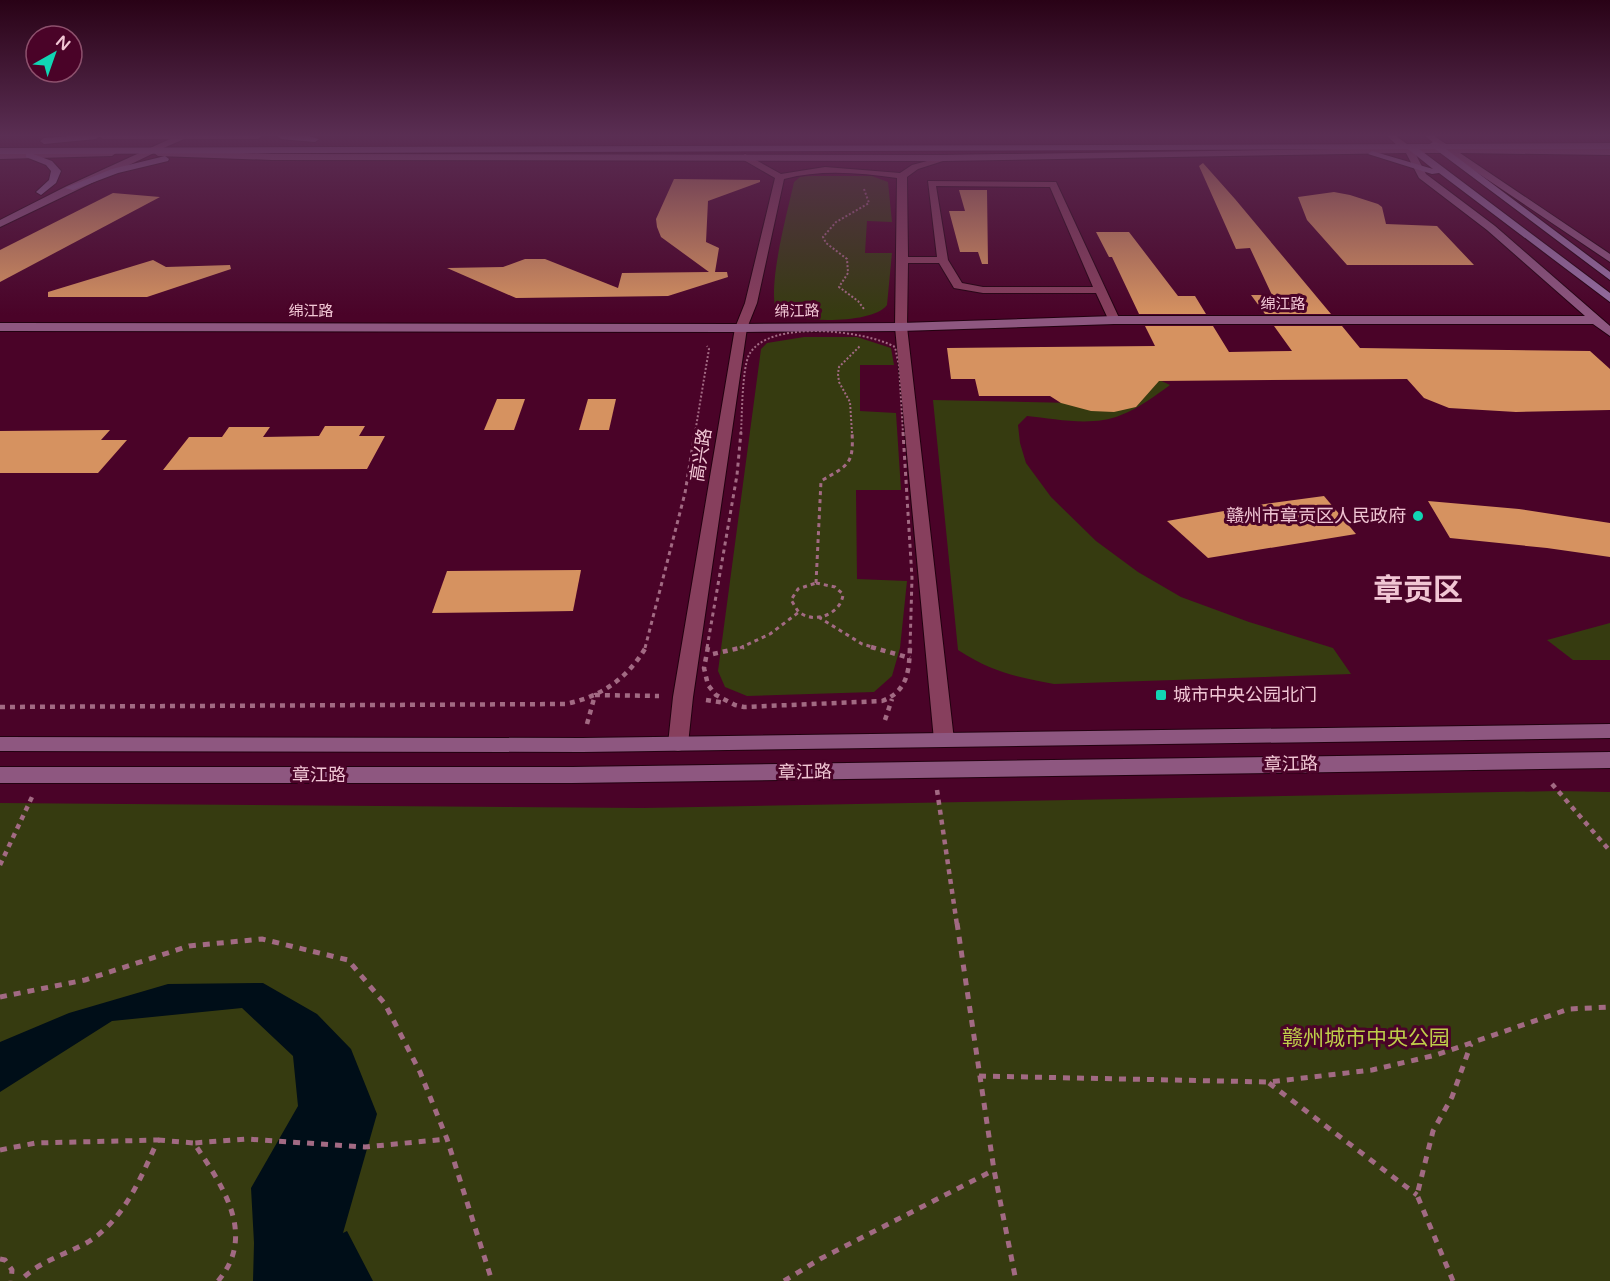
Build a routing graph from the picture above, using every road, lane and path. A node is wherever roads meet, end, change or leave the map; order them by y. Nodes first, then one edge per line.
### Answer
1 (33, 196) edge
2 (55, 196) edge
3 (776, 196) edge
4 (868, 196) edge
5 (902, 196) edge
6 (933, 196) edge
7 (1058, 196) edge
8 (1448, 196) edge
9 (1475, 196) edge
10 (1502, 196) edge
11 (1518, 196) edge
12 (0, 212) edge
13 (0, 224) edge
14 (1610, 259) edge
15 (903, 260) junction
16 (943, 260) junction
17 (1610, 277) edge
18 (1102, 290) junction
19 (1610, 299) edge
20 (867, 314) dead end
21 (1114, 320) junction
22 (1595, 320) junction
23 (0, 327) edge
24 (901, 327) junction
25 (741, 328) junction
26 (1610, 333) edge
27 (863, 335) junction
28 (703, 340) dead end
29 (816, 583) junction
30 (799, 612) junction
31 (831, 614) junction
32 (706, 655) junction
33 (910, 658) junction
34 (0, 707) edge
35 (1610, 732) edge
36 (944, 740) junction
37 (0, 744) edge
38 (678, 744) junction
39 (1610, 760) edge
40 (941, 768) junction
41 (0, 775) edge
42 (1550, 781) dead end
43 (34, 794) dead end
44 (1610, 851) edge
45 (0, 865) edge
46 (0, 998) edge
47 (1610, 1007) edge
48 (1471, 1043) junction
49 (979, 1076) junction
50 (1269, 1082) junction
51 (447, 1139) junction
52 (158, 1140) junction
53 (194, 1143) junction
54 (0, 1150) edge
55 (994, 1170) junction
56 (1417, 1195) junction
57 (0, 1259) edge
58 (10, 1281) edge
59 (20, 1281) edge
60 (218, 1281) edge
61 (492, 1281) edge
62 (784, 1281) edge
63 (1016, 1281) edge
64 (1453, 1281) edge

1 - 12 street
2 - 13 street
3 - 25 street, 高兴路
4 - 20 path
5 - 15 street
6 - 16 street
7 - 18 street
8 - 22 street
9 - 19 main road
10 - 17 main road
11 - 14 street
15 - 16 street
15 - 24 street
16 - 18 street
18 - 21 street
21 - 22 street, 绵江路
21 - 24 street, 绵江路
22 - 26 street
23 - 25 street, 绵江路
24 - 25 street, 绵江路
24 - 36 street
25 - 38 street, 高兴路
27 - 29 path
27 - 32 path
27 - 33 path
28 - 34 path
29 - 30 path
29 - 31 path
30 - 31 path
30 - 32 path
31 - 33 path
32 - 33 path
35 - 36 street, 章江路
36 - 38 street, 章江路
37 - 38 street, 章江路
39 - 40 street, 章江路
40 - 41 street, 章江路
40 - 49 path
42 - 44 path
43 - 45 path
46 - 51 path
47 - 48 path
48 - 50 path
48 - 56 path
49 - 50 path
49 - 55 path
50 - 56 path
51 - 53 path
51 - 61 path
52 - 53 path
52 - 54 path
52 - 59 path
53 - 60 path
55 - 62 path
55 - 63 path
56 - 64 path
57 - 58 path

